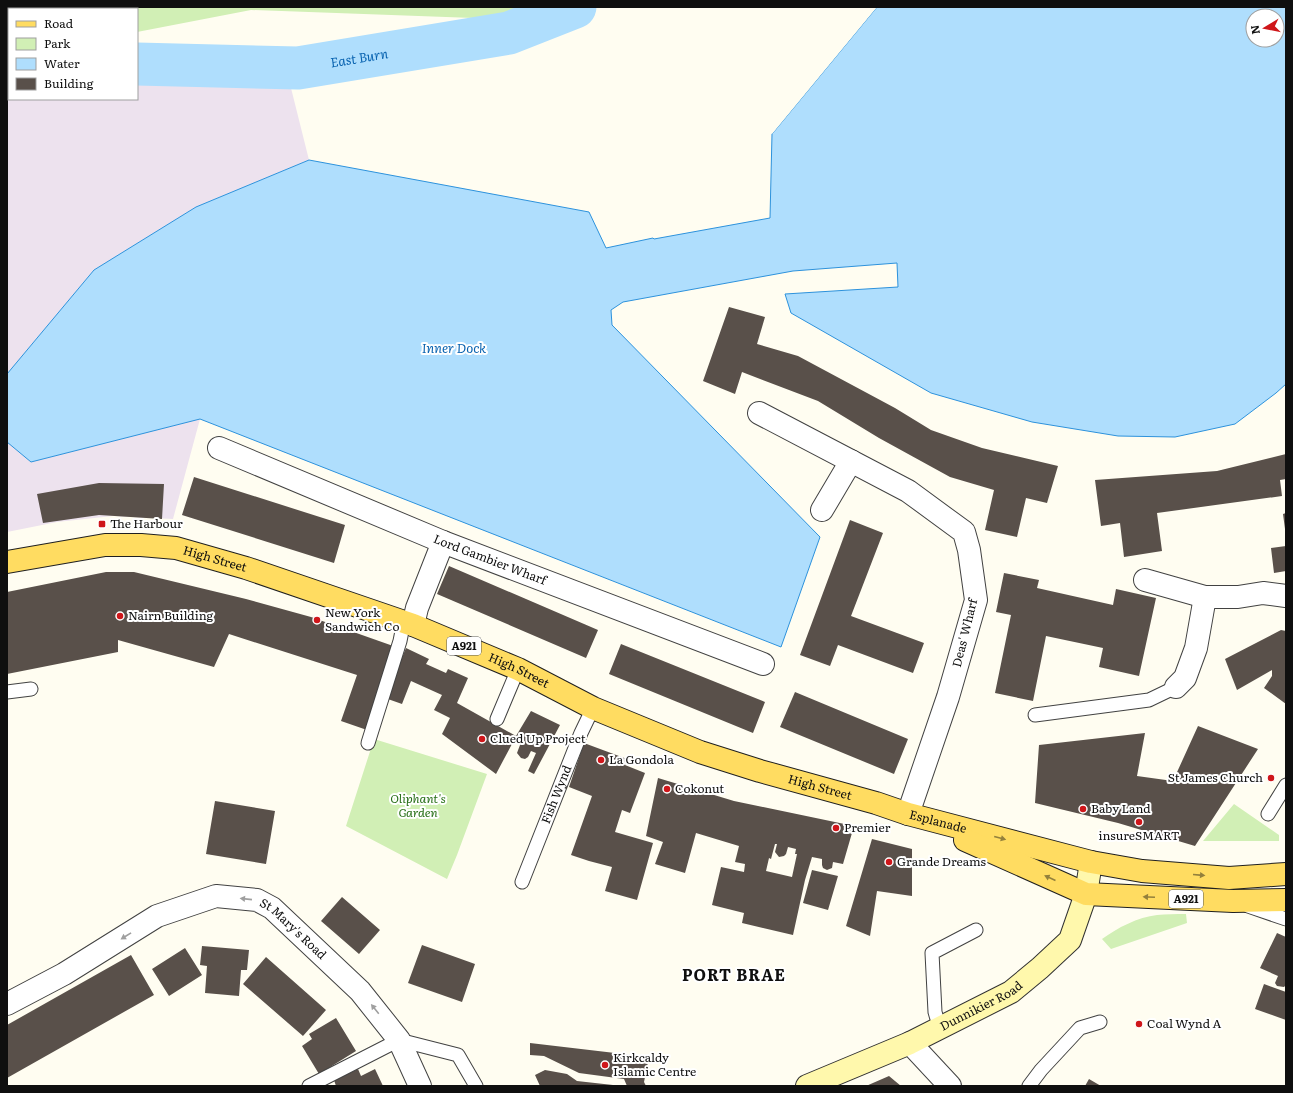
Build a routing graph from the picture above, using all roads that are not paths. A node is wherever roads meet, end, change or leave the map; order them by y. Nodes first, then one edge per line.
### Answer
1 (759, 413) dead end
2 (218, 448) dead end
3 (851, 461) junction
4 (822, 510) dead end
5 (443, 542) junction
6 (7, 562) edge
7 (1145, 580) dead end
8 (1286, 596) edge
9 (1205, 597) junction
10 (408, 623) junction
11 (763, 664) dead end
12 (518, 669) junction
13 (1176, 687) joint
14 (31, 689) dead end
15 (7, 692) edge
16 (593, 708) junction
17 (1034, 715) dead end
18 (497, 719) dead end
19 (368, 743) dead end
20 (1286, 785) edge
21 (908, 814) junction
22 (1268, 814) dead end
23 (1091, 862) junction
24 (1286, 874) edge
25 (522, 882) dead end
26 (1086, 894) junction
27 (1286, 900) edge
28 (1233, 901) junction
29 (1286, 919) edge
30 (976, 930) dead end
31 (7, 1004) edge
32 (1100, 1022) dead end
33 (940, 1029) junction
34 (399, 1040) junction
35 (910, 1043) junction
36 (812, 1085) edge
37 (309, 1086) edge
38 (420, 1086) edge
39 (476, 1086) edge
40 (950, 1086) edge
41 (1029, 1086) edge

1 - 3 street, Deas' Wharf
2 - 5 street, Lord Gambier Wharf
3 - 4 street
3 - 21 street, Deas' Wharf
5 - 10 street
5 - 11 street, Lord Gambier Wharf
6 - 10 main road, High Street / A921
7 - 9 street
8 - 9 street
9 - 13 street
10 - 12 main road, High Street / A921
10 - 19 lane
12 - 16 main road, High Street / A921
12 - 18 lane
13 - 17 lane
14 - 15 lane
16 - 21 main road, High Street / A921
16 - 25 lane, Fish Wynd
20 - 22 lane
21 -> 23 main road, Esplanade / A921
26 -> 21 main road, Esplanade / A921
23 -> 24 main road, Esplanade / A921
23 - 26 street, Dunnikier Road
28 -> 26 main road, Esplanade / A921
26 - 33 street, Dunnikier Road
27 - 28 main road, Esplanade / A921
28 - 29 lane
30 - 33 lane
34 -> 31 street, St Mary's Road
32 - 41 lane
33 - 35 street, Dunnikier Road
34 - 37 lane
34 - 38 street, St Mary's Road
34 - 39 lane
35 - 36 street, Dunnikier Road
35 - 40 street

